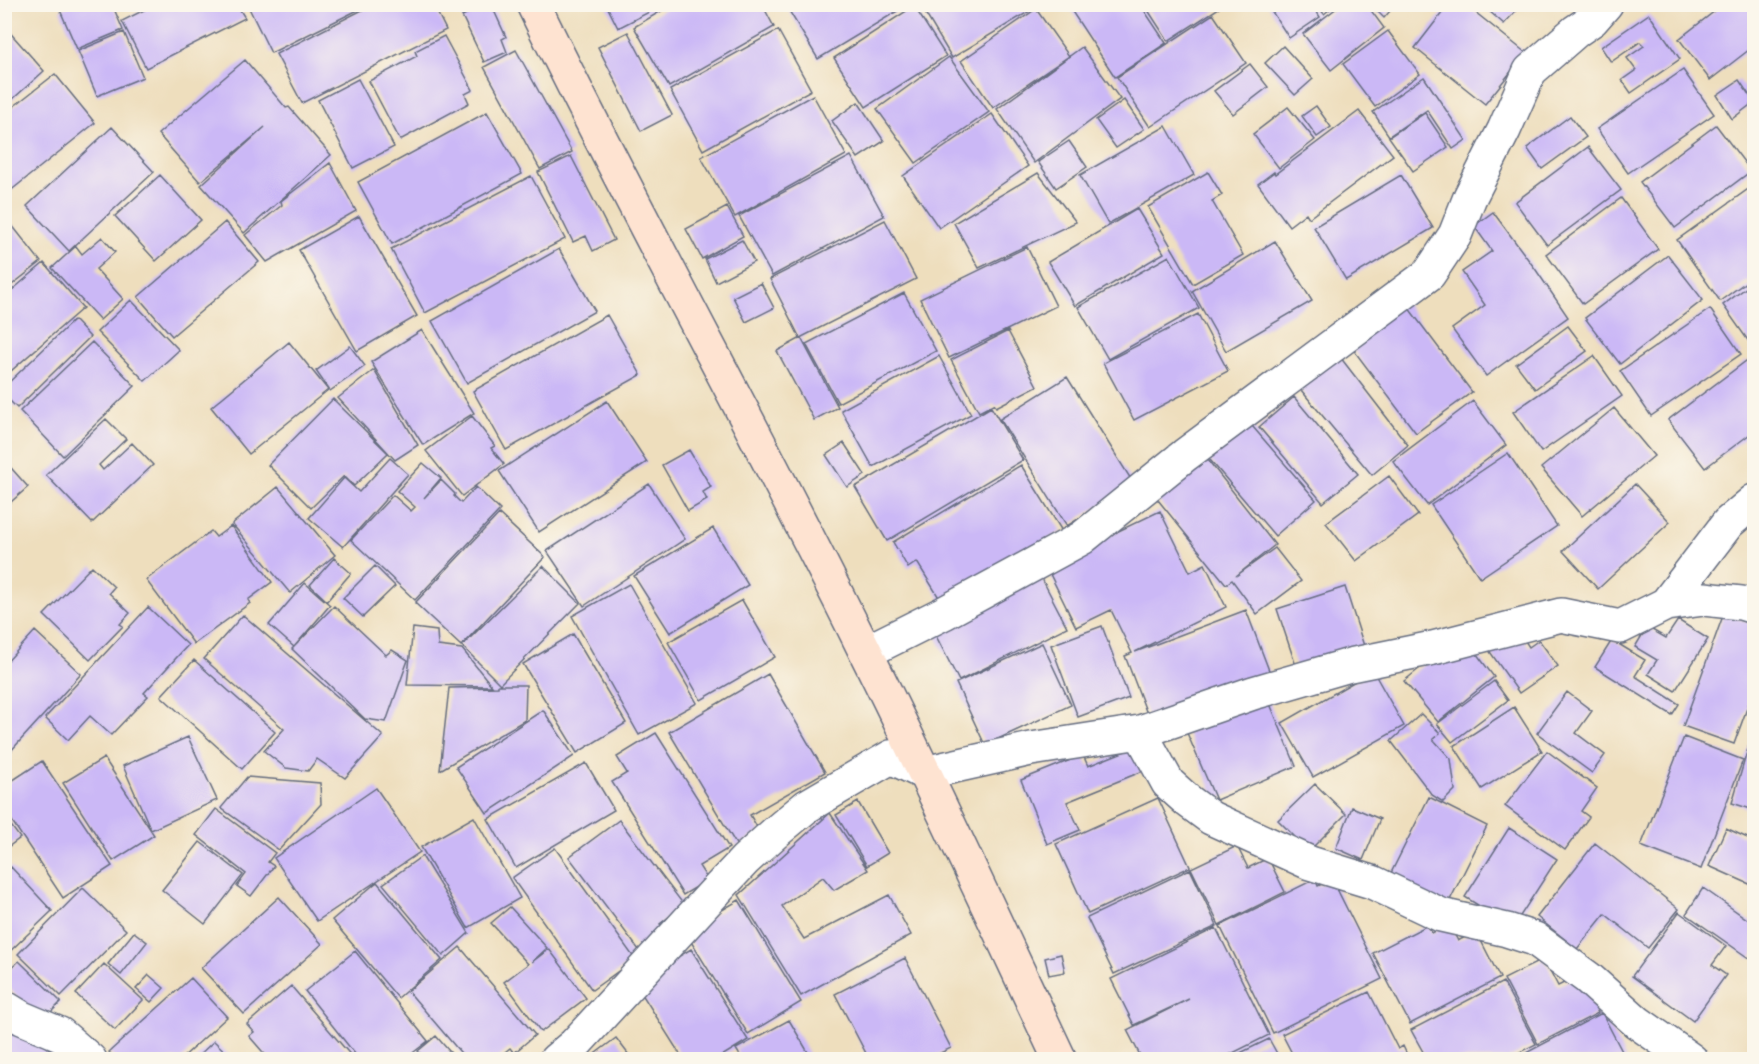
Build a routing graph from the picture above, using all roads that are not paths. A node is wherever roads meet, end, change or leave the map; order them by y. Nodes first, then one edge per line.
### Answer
1 (533, 4) edge
2 (1606, 4) edge
3 (1755, 501) edge
4 (1666, 604) junction
5 (1755, 607) edge
6 (866, 652) junction
7 (1140, 732) junction
8 (924, 773) junction
9 (4, 1007) edge
10 (90, 1059) edge
11 (556, 1059) edge
12 (1060, 1059) edge
13 (1691, 1059) edge

1 - 6 street
2 - 6 street
3 - 4 street
4 - 5 street
4 - 7 street
6 - 8 street
7 - 8 street
7 - 13 street
8 - 11 street
8 - 12 street
9 - 10 street

